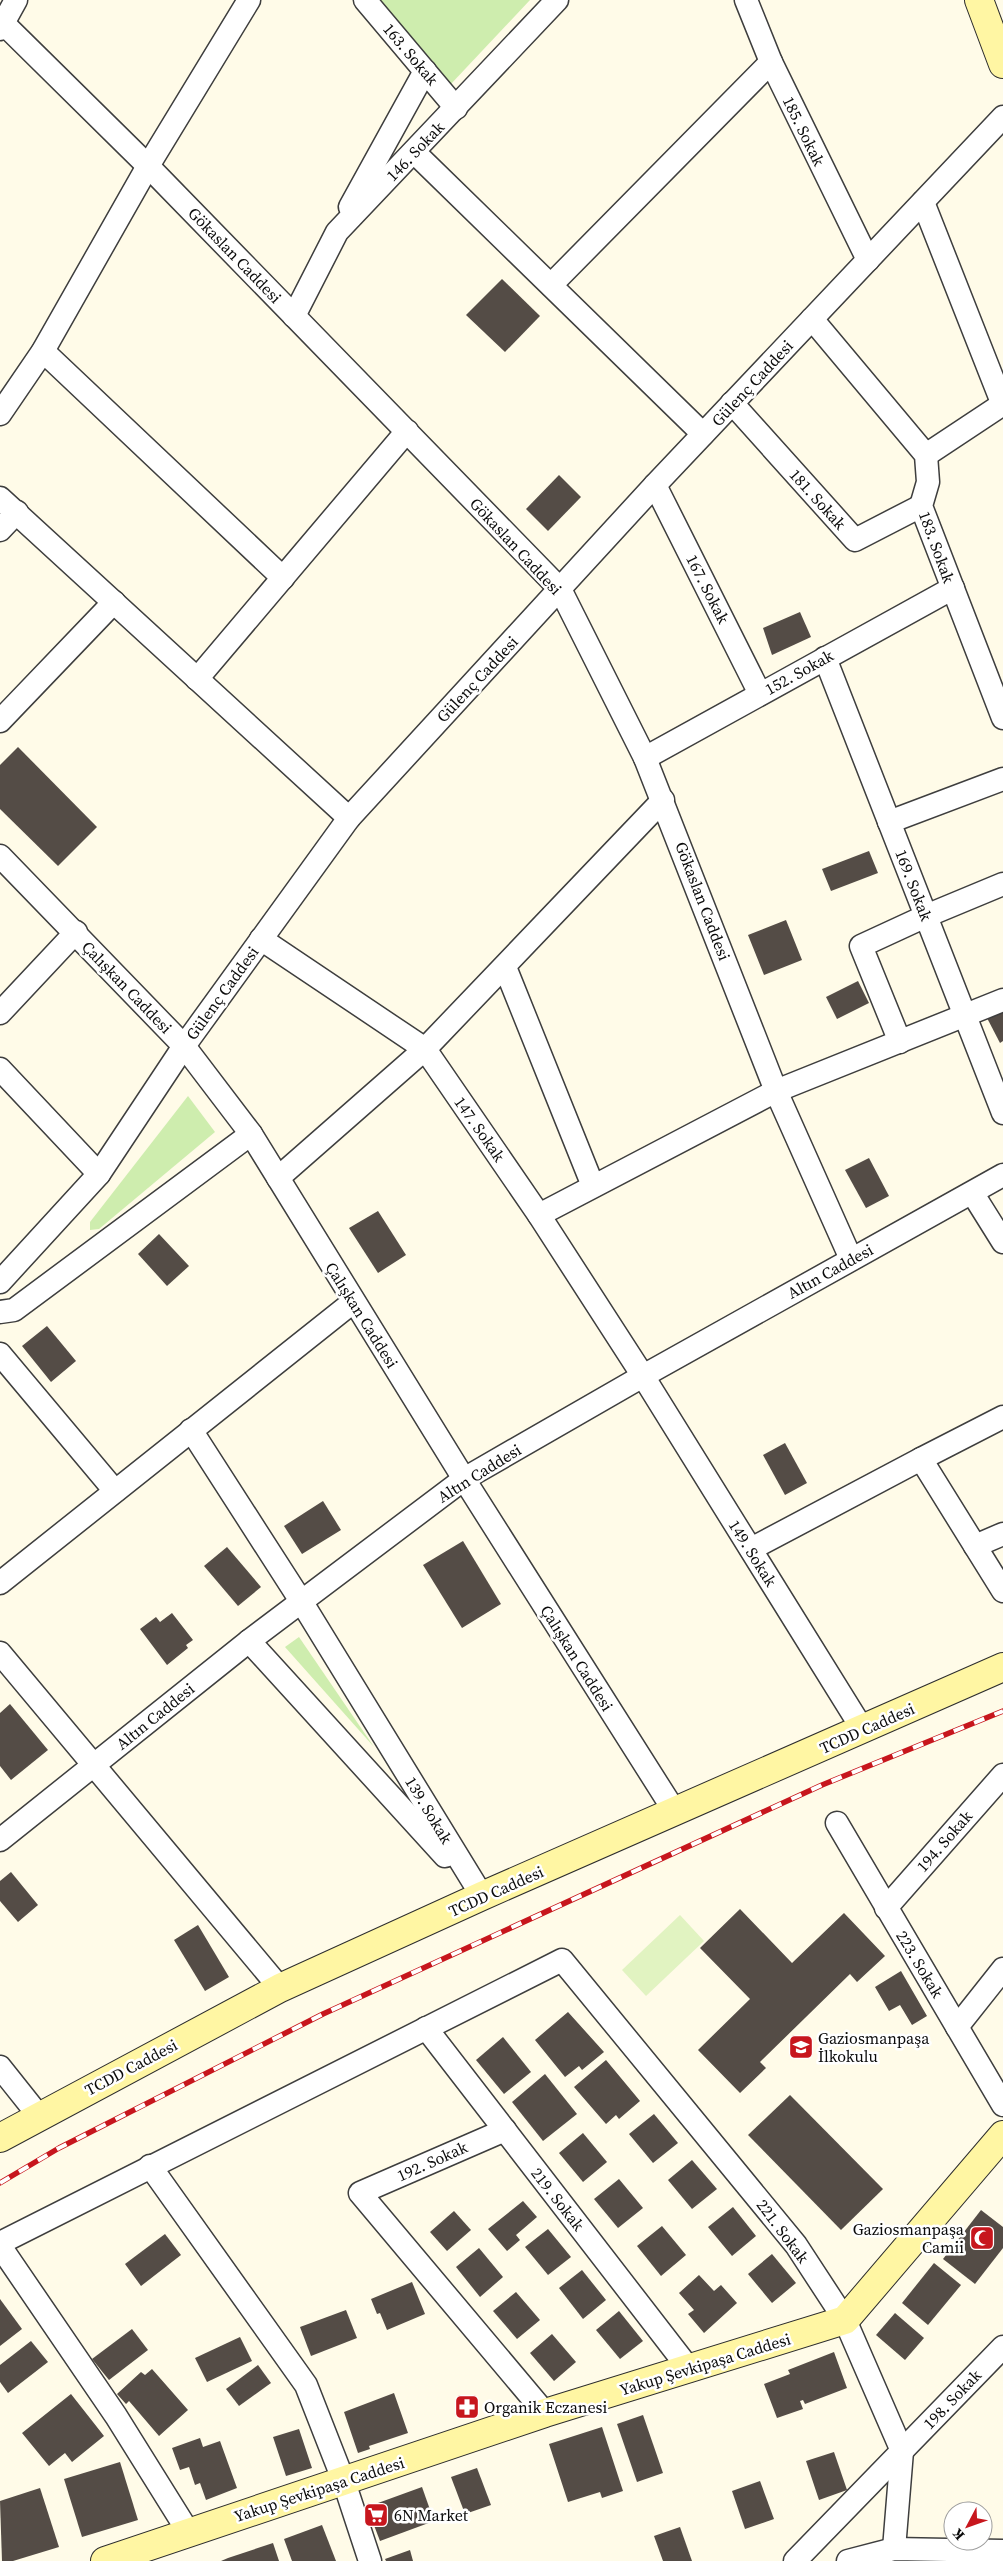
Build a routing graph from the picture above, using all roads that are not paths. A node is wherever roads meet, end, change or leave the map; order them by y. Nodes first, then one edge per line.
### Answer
1 (16, 0) edge
2 (249, 0) edge
3 (365, 0) edge
4 (557, 0) edge
5 (746, 0) edge
6 (979, 0) edge
7 (2, 26) edge
8 (771, 62) junction
9 (1003, 64) edge
10 (425, 71) junction
11 (456, 108) junction
12 (1003, 117) edge
13 (414, 152) junction
14 (148, 166) junction
15 (923, 202) junction
16 (337, 232) junction
17 (868, 260) junction
18 (551, 285) junction
19 (294, 316) junction
20 (812, 319) junction
21 (44, 351) junction
22 (732, 403) junction
23 (1003, 404) edge
24 (0, 414) edge
25 (407, 431) junction
26 (703, 434) junction
27 (926, 455) junction
28 (655, 485) junction
29 (8, 505) edge
30 (921, 506) junction
31 (0, 530) edge
32 (283, 578) junction
33 (952, 588) junction
34 (560, 589) junction
35 (114, 602) junction
36 (825, 658) junction
37 (197, 678) junction
38 (760, 694) junction
39 (1003, 718) edge
40 (0, 721) edge
41 (645, 758) junction
42 (1003, 779) edge
43 (663, 800) junction
44 (349, 818) junction
45 (889, 822) junction
46 (0, 856) edge
47 (1003, 884) edge
48 (926, 916) junction
49 (76, 932) junction
50 (261, 939) junction
51 (505, 967) junction
52 (1003, 1000) edge
53 (0, 1013) edge
54 (965, 1016) junction
55 (900, 1042) junction
56 (184, 1046) junction
57 (425, 1049) junction
58 (0, 1070) edge
59 (776, 1091) junction
60 (1003, 1113) edge
61 (251, 1134) junction
62 (99, 1174) junction
63 (1003, 1175) edge
64 (278, 1178) junction
65 (593, 1186) junction
66 (973, 1194) junction
67 (539, 1215) junction
68 (1003, 1242) edge
69 (851, 1259) junction
70 (4, 1271) edge
71 (353, 1302) junction
72 (0, 1312) edge
73 (0, 1354) edge
74 (643, 1376) junction
75 (1003, 1417) edge
76 (191, 1430) junction
77 (921, 1459) junction
78 (464, 1480) junction
79 (115, 1491) junction
80 (1003, 1534) edge
81 (976, 1546) junction
82 (751, 1549) junction
83 (0, 1583) edge
84 (1003, 1591) edge
85 (301, 1601) junction
86 (249, 1641) junction
87 (0, 1654) edge
88 (1003, 1667) edge
89 (863, 1730) junction
90 (94, 1765) junction
91 (1003, 1775) edge
92 (675, 1812) junction
93 (837, 1823) dead end
94 (0, 1840) edge
95 (482, 1896) junction
96 (886, 1908) junction
97 (1003, 1969) edge
98 (280, 1988) junction
99 (426, 2028) junction
100 (957, 2028) junction
101 (0, 2066) edge
102 (1003, 2105) edge
103 (39, 2116) junction
104 (505, 2130) junction
105 (1003, 2135) edge
106 (0, 2138) edge
107 (150, 2166) junction
108 (0, 2245) edge
109 (845, 2320) junction
110 (1003, 2347) edge
111 (690, 2370) junction
112 (544, 2413) junction
113 (902, 2451) junction
114 (344, 2482) junction
115 (189, 2533) junction
116 (894, 2549) junction
117 (1003, 2551) edge
118 (110, 2560) edge
119 (370, 2561) edge
120 (795, 2561) edge
121 (848, 2561) edge

1 - 7 street
2 - 14 street
3 - 10 street, 163. Sokak
4 - 11 street, 146. Sokak
5 - 8 street, 185. Sokak
6 - 9 main road
7 - 14 street, Gökaslan Caddesi
8 - 17 street, 185. Sokak
8 - 18 street
10 - 11 street, 163. Sokak
10 - 16 street
11 - 13 street, 146. Sokak
12 - 15 street, Gülenç Caddesi
13 - 16 street, 146. Sokak
13 - 18 street
14 - 19 street, Gökaslan Caddesi
14 - 21 street
15 - 17 street, Gülenç Caddesi
15 - 23 street
16 - 19 street, 146. Sokak
17 - 20 street, Gülenç Caddesi
18 - 26 street
19 - 25 street, Gökaslan Caddesi
20 - 22 street, Gülenç Caddesi
20 - 27 street
21 - 24 street
21 - 32 street
22 - 26 street, Gülenç Caddesi
22 - 30 street, 181. Sokak
23 - 27 street
25 - 32 street
25 - 34 street, Gökaslan Caddesi
26 - 28 street, Gülenç Caddesi
27 - 30 street, 183. Sokak
28 - 34 street, Gülenç Caddesi
28 - 38 street, 167. Sokak
29 - 31 street
29 - 35 street
30 - 33 street, 183. Sokak
32 - 37 street
33 - 36 street, 152. Sokak
33 - 39 street, 183. Sokak
34 - 41 street, Gökaslan Caddesi
34 - 44 street, Gülenç Caddesi
35 - 37 street
35 - 40 street
36 - 38 street, 152. Sokak
36 - 45 street, 169. Sokak
37 - 44 street
38 - 41 street, 152. Sokak
41 - 43 street, Gökaslan Caddesi
42 - 45 street
43 - 51 street
43 - 59 street, Gökaslan Caddesi
44 - 50 street, Gülenç Caddesi
45 - 48 street, 169. Sokak
46 - 49 street, Çalışkan Caddesi
47 - 48 street
48 - 54 street, 169. Sokak
48 - 55 street
49 - 53 street
49 - 56 street, Çalışkan Caddesi
50 - 56 street, Gülenç Caddesi
50 - 57 street, 147. Sokak
51 - 57 street
51 - 65 street
52 - 54 street
54 - 55 street
54 - 60 street, 169. Sokak
55 - 59 street
56 - 61 street, Çalışkan Caddesi
56 - 62 street, Gülenç Caddesi
57 - 64 street
57 - 67 street, 147. Sokak
58 - 62 street
59 - 65 street
59 - 69 street, Gökaslan Caddesi
61 - 64 street, Çalışkan Caddesi
61 - 72 street
62 - 70 street, Gülenç Caddesi
63 - 66 street, Altın Caddesi
64 - 71 street, Çalışkan Caddesi
65 - 67 street
66 - 68 street
66 - 69 street, Altın Caddesi
67 - 74 street, 147. Sokak
69 - 74 street, Altın Caddesi
71 - 76 street
71 - 78 street, Çalışkan Caddesi
73 - 79 street
74 - 78 street, Altın Caddesi
74 - 82 street, 149. Sokak
75 - 77 street
76 - 79 street
76 - 85 street, 139. Sokak
77 - 81 street
77 - 82 street
78 - 85 street, Altın Caddesi
78 - 92 street, Çalışkan Caddesi
79 - 83 street
80 - 81 street
81 - 84 street
82 - 89 street, 149. Sokak
85 - 86 street, Altın Caddesi
85 - 95 street, 139. Sokak
86 - 90 street, Altın Caddesi
86 - 95 street, 139. Sokak
87 - 90 street
88 - 89 main road, TCDD Caddesi
89 - 92 main road, TCDD Caddesi
90 - 94 street, Altın Caddesi
90 - 98 street
91 - 96 street, 194. Sokak
92 - 95 main road, TCDD Caddesi
93 - 96 street, 223. Sokak
95 - 98 main road, TCDD Caddesi
96 - 100 street, 223. Sokak
97 - 100 street
98 - 103 main road, TCDD Caddesi
99 - 104 street, 219. Sokak
99 - 107 street
99 - 109 street, 221. Sokak
100 - 102 street, 223. Sokak
101 - 103 street
103 - 106 main road, TCDD Caddesi
104 - 111 street, 219. Sokak
104 - 112 street, 192. Sokak
105 - 109 main road
107 - 108 street
107 - 114 street
108 - 115 street
109 - 111 main road, Yakup Şevkipaşa Caddesi
109 - 113 street, 221. Sokak
110 - 113 street, 198. Sokak
111 - 112 main road, Yakup Şevkipaşa Caddesi
112 - 114 main road, Yakup Şevkipaşa Caddesi
113 - 116 street, 221. Sokak
113 - 120 street, 198. Sokak
114 - 115 main road, Yakup Şevkipaşa Caddesi
114 - 119 street
115 - 118 main road, Yakup Şevkipaşa Caddesi
116 - 117 street
116 - 121 street

